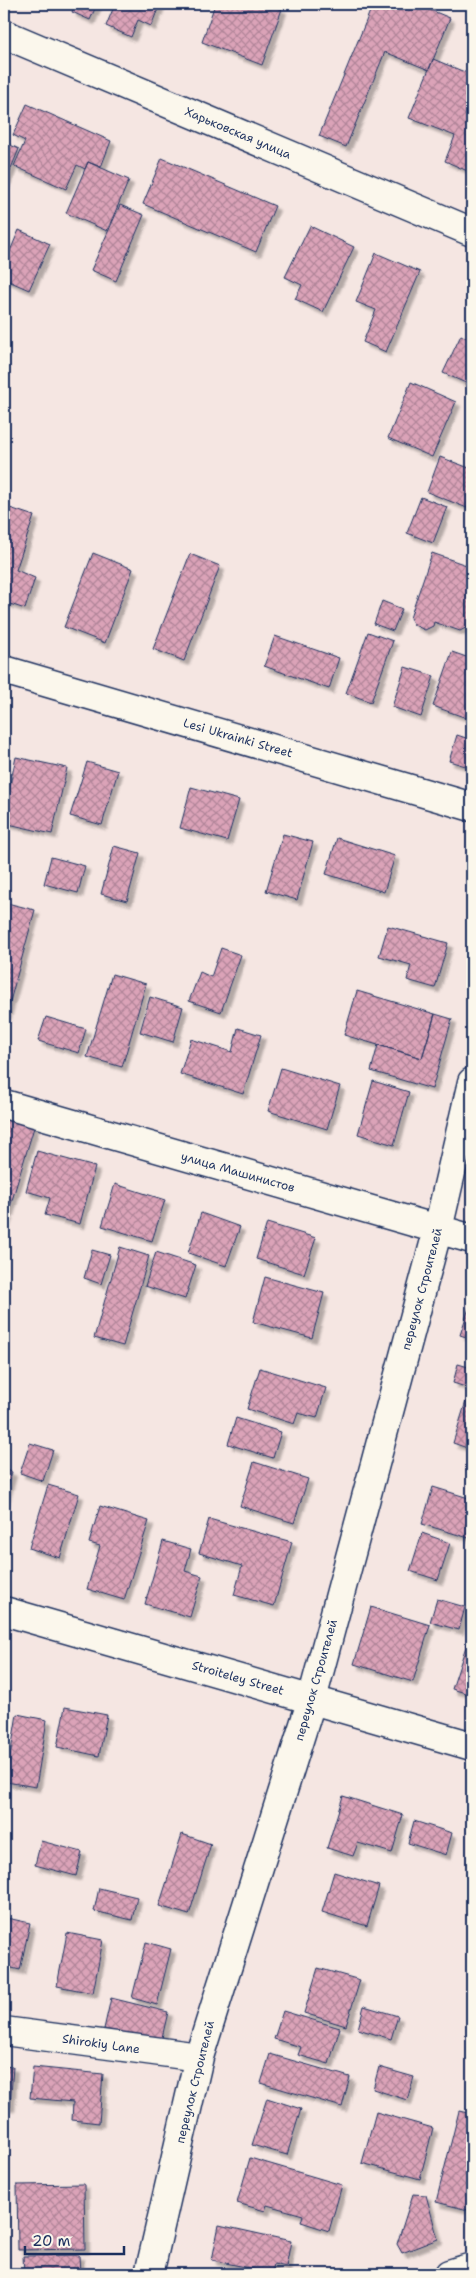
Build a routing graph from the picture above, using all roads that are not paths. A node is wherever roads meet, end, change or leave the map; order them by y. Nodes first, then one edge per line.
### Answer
1 (4, 34) edge
2 (472, 232) edge
3 (4, 670) edge
4 (472, 807) edge
5 (472, 1082) edge
6 (4, 1104) edge
7 (438, 1230) junction
8 (472, 1239) edge
9 (4, 1611) edge
10 (312, 1699) junction
11 (472, 1746) edge
12 (4, 2031) edge
13 (199, 2057) junction
14 (472, 2266) edge
15 (149, 2274) edge
16 (448, 2274) edge

1 - 2 street, Харьковская улица
3 - 4 street, Lesi Ukrainki Street
5 - 7 street, переулок Строителей
6 - 7 street, улица Машинистов
7 - 8 street, улица Машинистов
7 - 10 street, переулок Строителей
9 - 10 street, Stroiteley Street
10 - 11 street, Stroiteley Street
10 - 13 street, переулок Строителей
12 - 13 street, Shirokiy Lane
13 - 15 street, переулок Строителей
14 - 16 street

